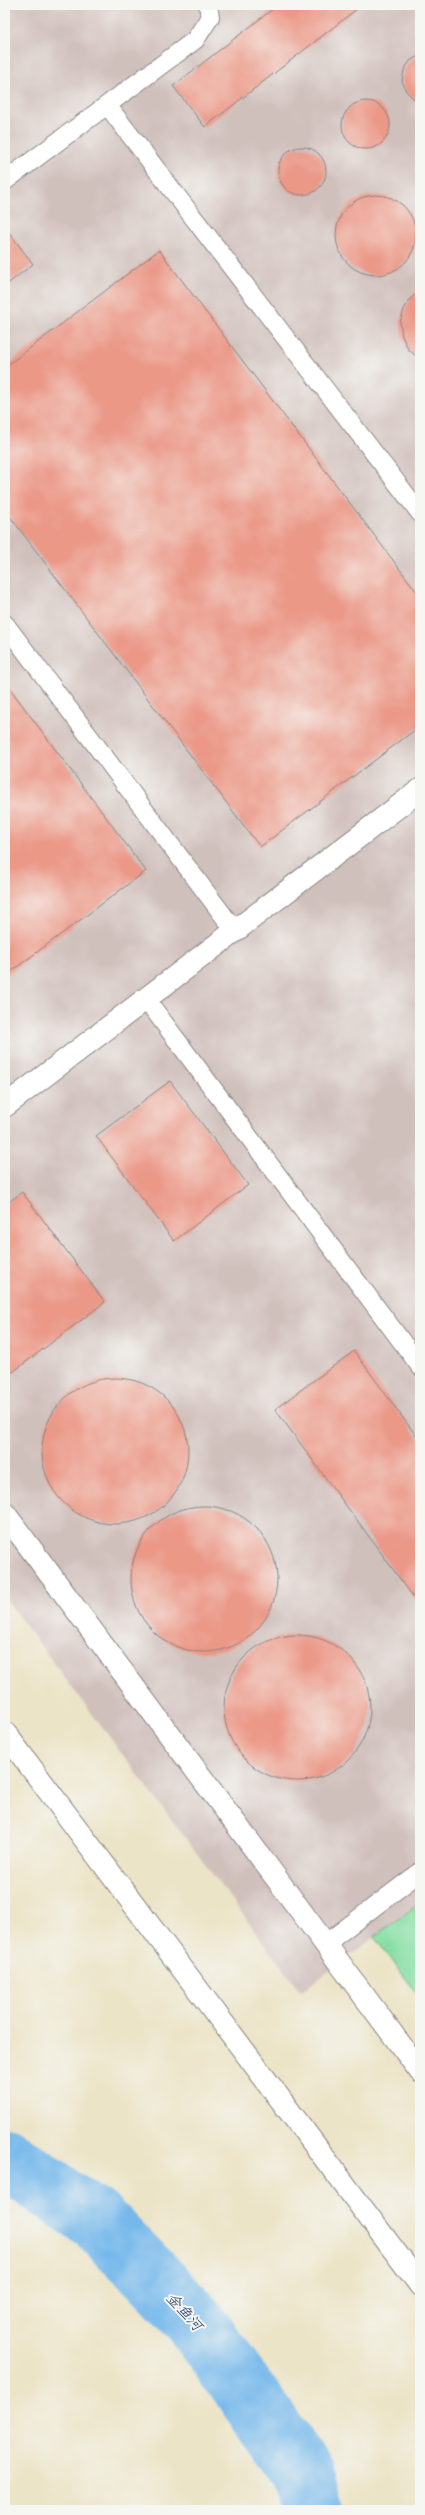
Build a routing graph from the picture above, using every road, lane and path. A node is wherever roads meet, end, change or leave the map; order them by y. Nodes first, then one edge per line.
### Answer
1 (208, 5) edge
2 (107, 105) junction
3 (5, 181) edge
4 (420, 513) edge
5 (5, 624) edge
6 (420, 790) edge
7 (235, 931) junction
8 (146, 999) junction
9 (5, 1106) edge
10 (420, 1366) edge
11 (5, 1514) edge
12 (5, 1734) edge
13 (420, 1872) edge
14 (325, 1944) junction
15 (420, 2071) edge
16 (420, 2285) edge

1 - 2 lane
2 - 3 lane
2 - 4 lane
5 - 7 lane
6 - 7 street
7 - 8 street
8 - 9 street
8 - 10 lane
11 - 14 street
12 - 16 street
13 - 14 lane
14 - 15 street

